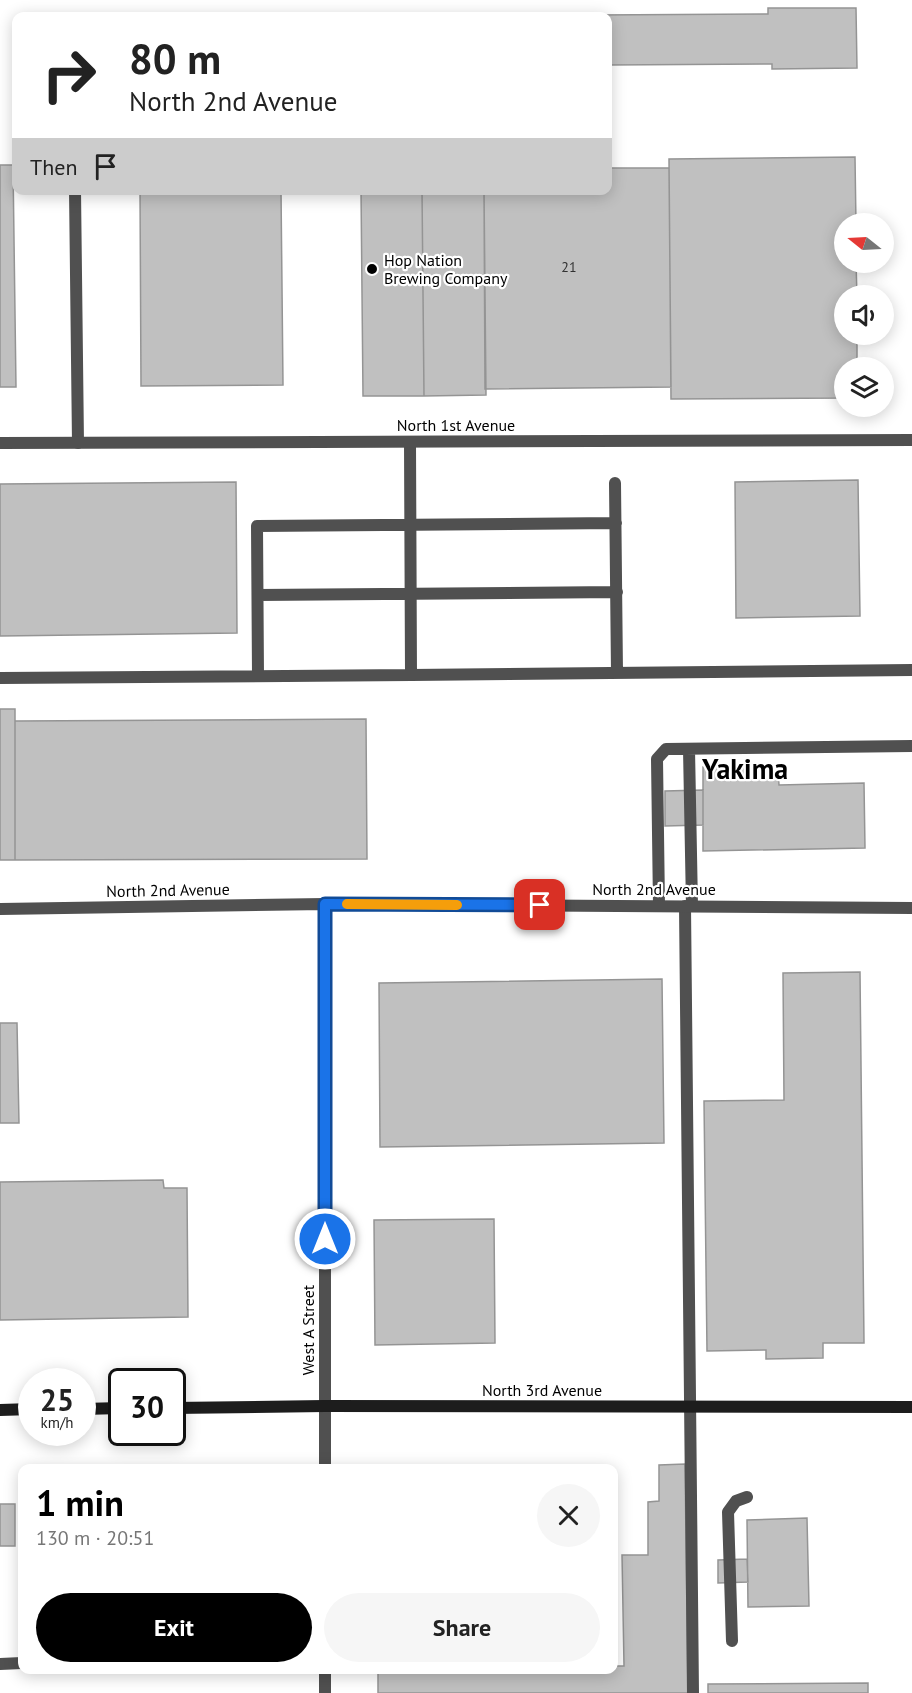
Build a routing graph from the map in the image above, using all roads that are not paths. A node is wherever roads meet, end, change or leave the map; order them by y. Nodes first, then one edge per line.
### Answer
1 (75, 195) edge
2 (912, 440) edge
3 (410, 442) junction
4 (0, 443) edge
5 (78, 443) junction
6 (615, 483) dead end
7 (616, 523) junction
8 (410, 525) junction
9 (616, 592) junction
10 (411, 594) junction
11 (258, 595) junction
12 (912, 670) edge
13 (617, 673) junction
14 (411, 675) junction
15 (258, 676) junction
16 (0, 678) edge
17 (912, 746) edge
18 (688, 749) junction
19 (325, 904) junction
20 (659, 906) junction
21 (688, 906) junction
22 (912, 908) edge
23 (0, 909) edge
24 (325, 1406) junction
25 (690, 1407) junction
26 (912, 1407) edge
27 (186, 1408) edge
28 (18, 1409) edge
29 (0, 1410) edge
30 (325, 1464) edge
31 (747, 1497) dead end
32 (732, 1641) dead end
33 (18, 1663) edge
34 (0, 1664) edge
35 (325, 1674) edge
36 (325, 1693) edge
37 (693, 1693) edge

1 - 5 street
2 - 3 street, North 1st Avenue
3 - 5 street, North 1st Avenue
3 - 8 street
4 - 5 street, North 1st Avenue
6 - 7 street
7 - 8 street
7 - 9 street
8 - 10 street
8 - 11 street
9 - 10 street
9 - 13 street
10 - 11 street
10 - 14 street
11 - 15 street
12 - 13 street
13 - 14 street
14 - 15 street
15 - 16 street
17 - 18 street
18 - 20 street
18 - 21 street
19 - 20 street, North 2nd Avenue
19 - 23 street, North 2nd Avenue
19 - 24 street, West A Street
20 - 21 street, North 2nd Avenue
21 - 22 street, North 2nd Avenue
21 - 25 street
24 - 25 street, North 3rd Avenue
24 - 27 street, North 3rd Avenue
24 - 30 street, West A Street
25 - 26 street, North 3rd Avenue
25 - 37 street
28 - 29 street
31 - 32 street
33 - 34 street
35 - 36 street

